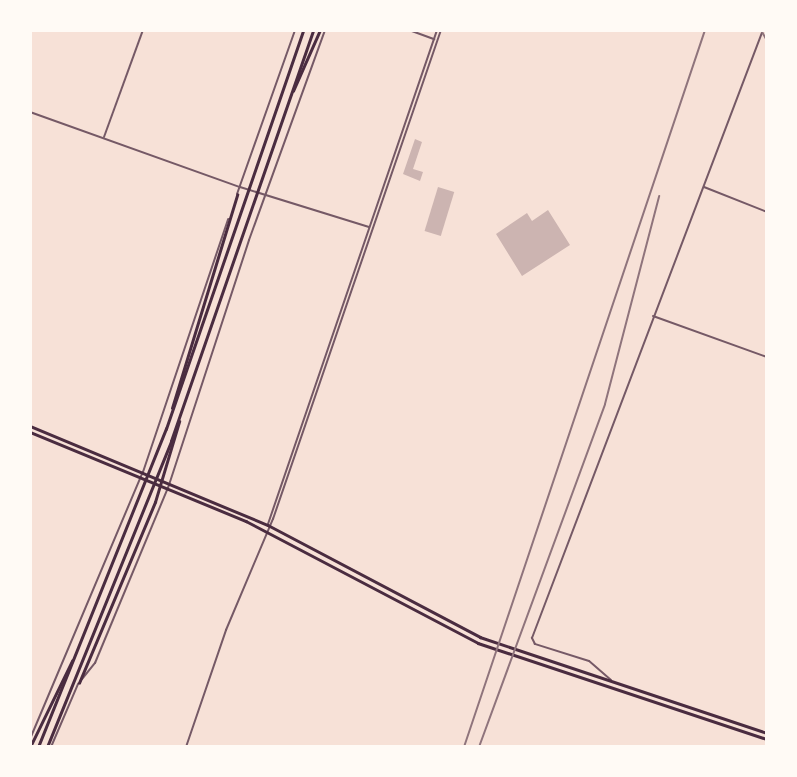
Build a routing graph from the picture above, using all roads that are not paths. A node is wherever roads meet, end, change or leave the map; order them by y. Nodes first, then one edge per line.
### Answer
1 (143, 30) edge
2 (295, 30) edge
3 (303, 30) edge
4 (313, 30) edge
5 (323, 30) edge
6 (409, 30) edge
7 (437, 30) edge
8 (441, 30) edge
9 (763, 30) edge
10 (434, 39) junction
11 (287, 104) junction
12 (30, 112) edge
13 (103, 138) junction
14 (240, 187) junction
15 (704, 187) junction
16 (266, 193) junction
17 (237, 195) junction
18 (767, 212) edge
19 (369, 227) junction
20 (653, 316) junction
21 (767, 357) edge
22 (181, 411) junction
23 (172, 414) junction
24 (30, 426) edge
25 (30, 432) edge
26 (144, 472) junction
27 (141, 478) junction
28 (169, 483) junction
29 (168, 488) junction
30 (268, 525) junction
31 (266, 531) junction
32 (78, 649) junction
33 (612, 681) junction
34 (79, 683) junction
35 (767, 733) edge
36 (30, 739) edge
37 (767, 739) edge
38 (30, 747) edge
39 (38, 747) edge
40 (49, 747) edge
41 (186, 747) edge

1 - 13 street
2 - 14 street
3 - 23 main road
4 - 11 main road
5 - 11 main road
5 - 16 street
6 - 10 street
7 - 10 street
8 - 30 street
9 - 15 street
10 - 19 street
11 - 22 main road
12 - 13 street
13 - 14 street
14 - 16 street
14 - 17 street
15 - 18 street
15 - 20 street
16 - 19 street
16 - 28 street
17 - 23 main road
17 - 26 street
19 - 30 street
20 - 21 street
20 - 33 street
22 - 34 main road
22 - 40 main road
23 - 32 main road
24 - 26 main road
25 - 27 main road
26 - 27 street
26 - 28 main road
27 - 29 main road
27 - 36 street
28 - 29 street
28 - 30 main road
29 - 31 main road
29 - 34 street
30 - 31 street
30 - 33 main road
31 - 37 main road
31 - 41 street
32 - 38 main road
32 - 39 main road
33 - 35 main road
34 - 40 street

